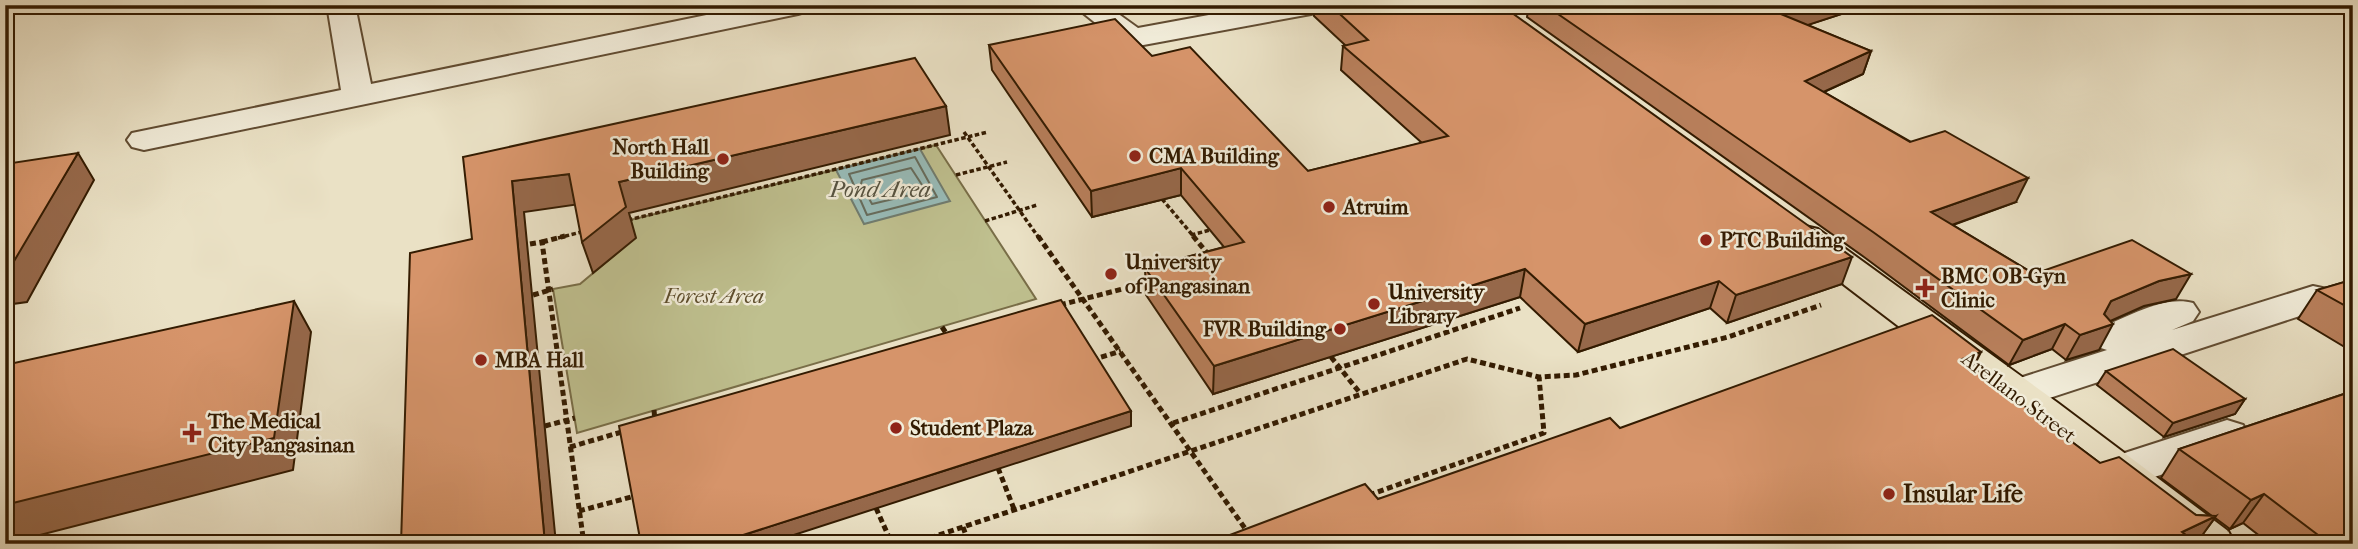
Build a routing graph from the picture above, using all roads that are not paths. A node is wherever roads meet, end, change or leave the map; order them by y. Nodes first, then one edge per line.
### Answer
1 (341, 5) edge
2 (798, 5) edge
3 (1087, 5) edge
4 (1311, 5) edge
5 (358, 96) junction
6 (144, 140) dead end
7 (1777, 215) edge
8 (2313, 298) dead end
9 (2179, 312) dead end
10 (2007, 388) junction
11 (2262, 424) edge
12 (2119, 472) junction
13 (2211, 544) edge

1 - 5 street
2 - 5 street
3 - 4 street
5 - 6 street
7 - 10 highway, Arellano Street
8 - 10 street
9 - 10 street
10 - 12 highway, Arellano Street
11 - 12 street
12 - 13 highway, Arellano Street

